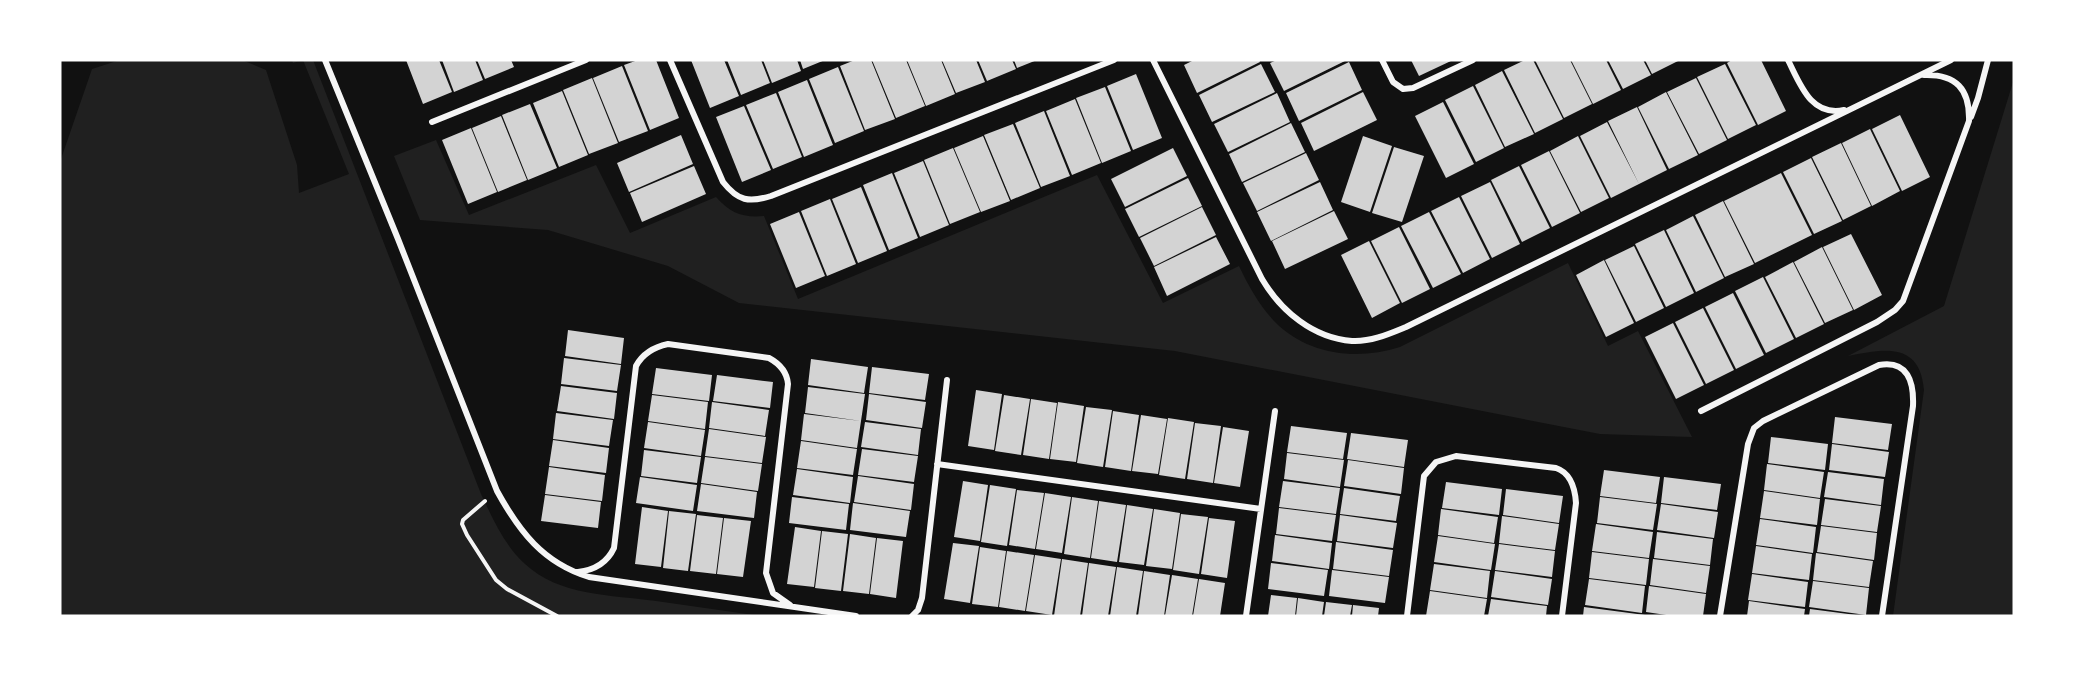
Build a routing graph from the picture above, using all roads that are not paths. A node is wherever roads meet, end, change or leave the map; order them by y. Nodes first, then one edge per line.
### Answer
1 (325, 60) edge
2 (586, 60) edge
3 (670, 60) edge
4 (1114, 60) edge
5 (1153, 60) edge
6 (1382, 60) edge
7 (1473, 60) edge
8 (1788, 60) edge
9 (1951, 60) edge
10 (1988, 60) edge
11 (1920, 75) junction
12 (1856, 107) junction
13 (1969, 121) junction
14 (432, 122) dead end
15 (947, 380) dead end
16 (1275, 411) dead end
17 (1701, 411) dead end
18 (937, 464) junction
19 (1261, 509) junction
20 (574, 573) junction
21 (796, 608) junction
22 (817, 611) junction
23 (830, 616) edge
24 (856, 616) edge
25 (912, 616) edge
26 (1246, 616) edge
27 (1407, 616) edge
28 (1562, 616) edge
29 (1720, 616) edge
30 (1882, 616) edge

1 - 20 street
2 - 14 street
3 - 4 street
5 - 12 street
6 - 7 street
8 - 12 street
9 - 11 street
10 - 13 street
11 - 12 street
11 - 13 street
13 - 17 street
15 - 18 street
16 - 19 street
18 - 19 street
18 - 25 street
19 - 26 street
20 - 21 street
20 - 21 street
21 - 22 street
22 - 23 street
22 - 24 street
27 - 28 street
29 - 30 street

